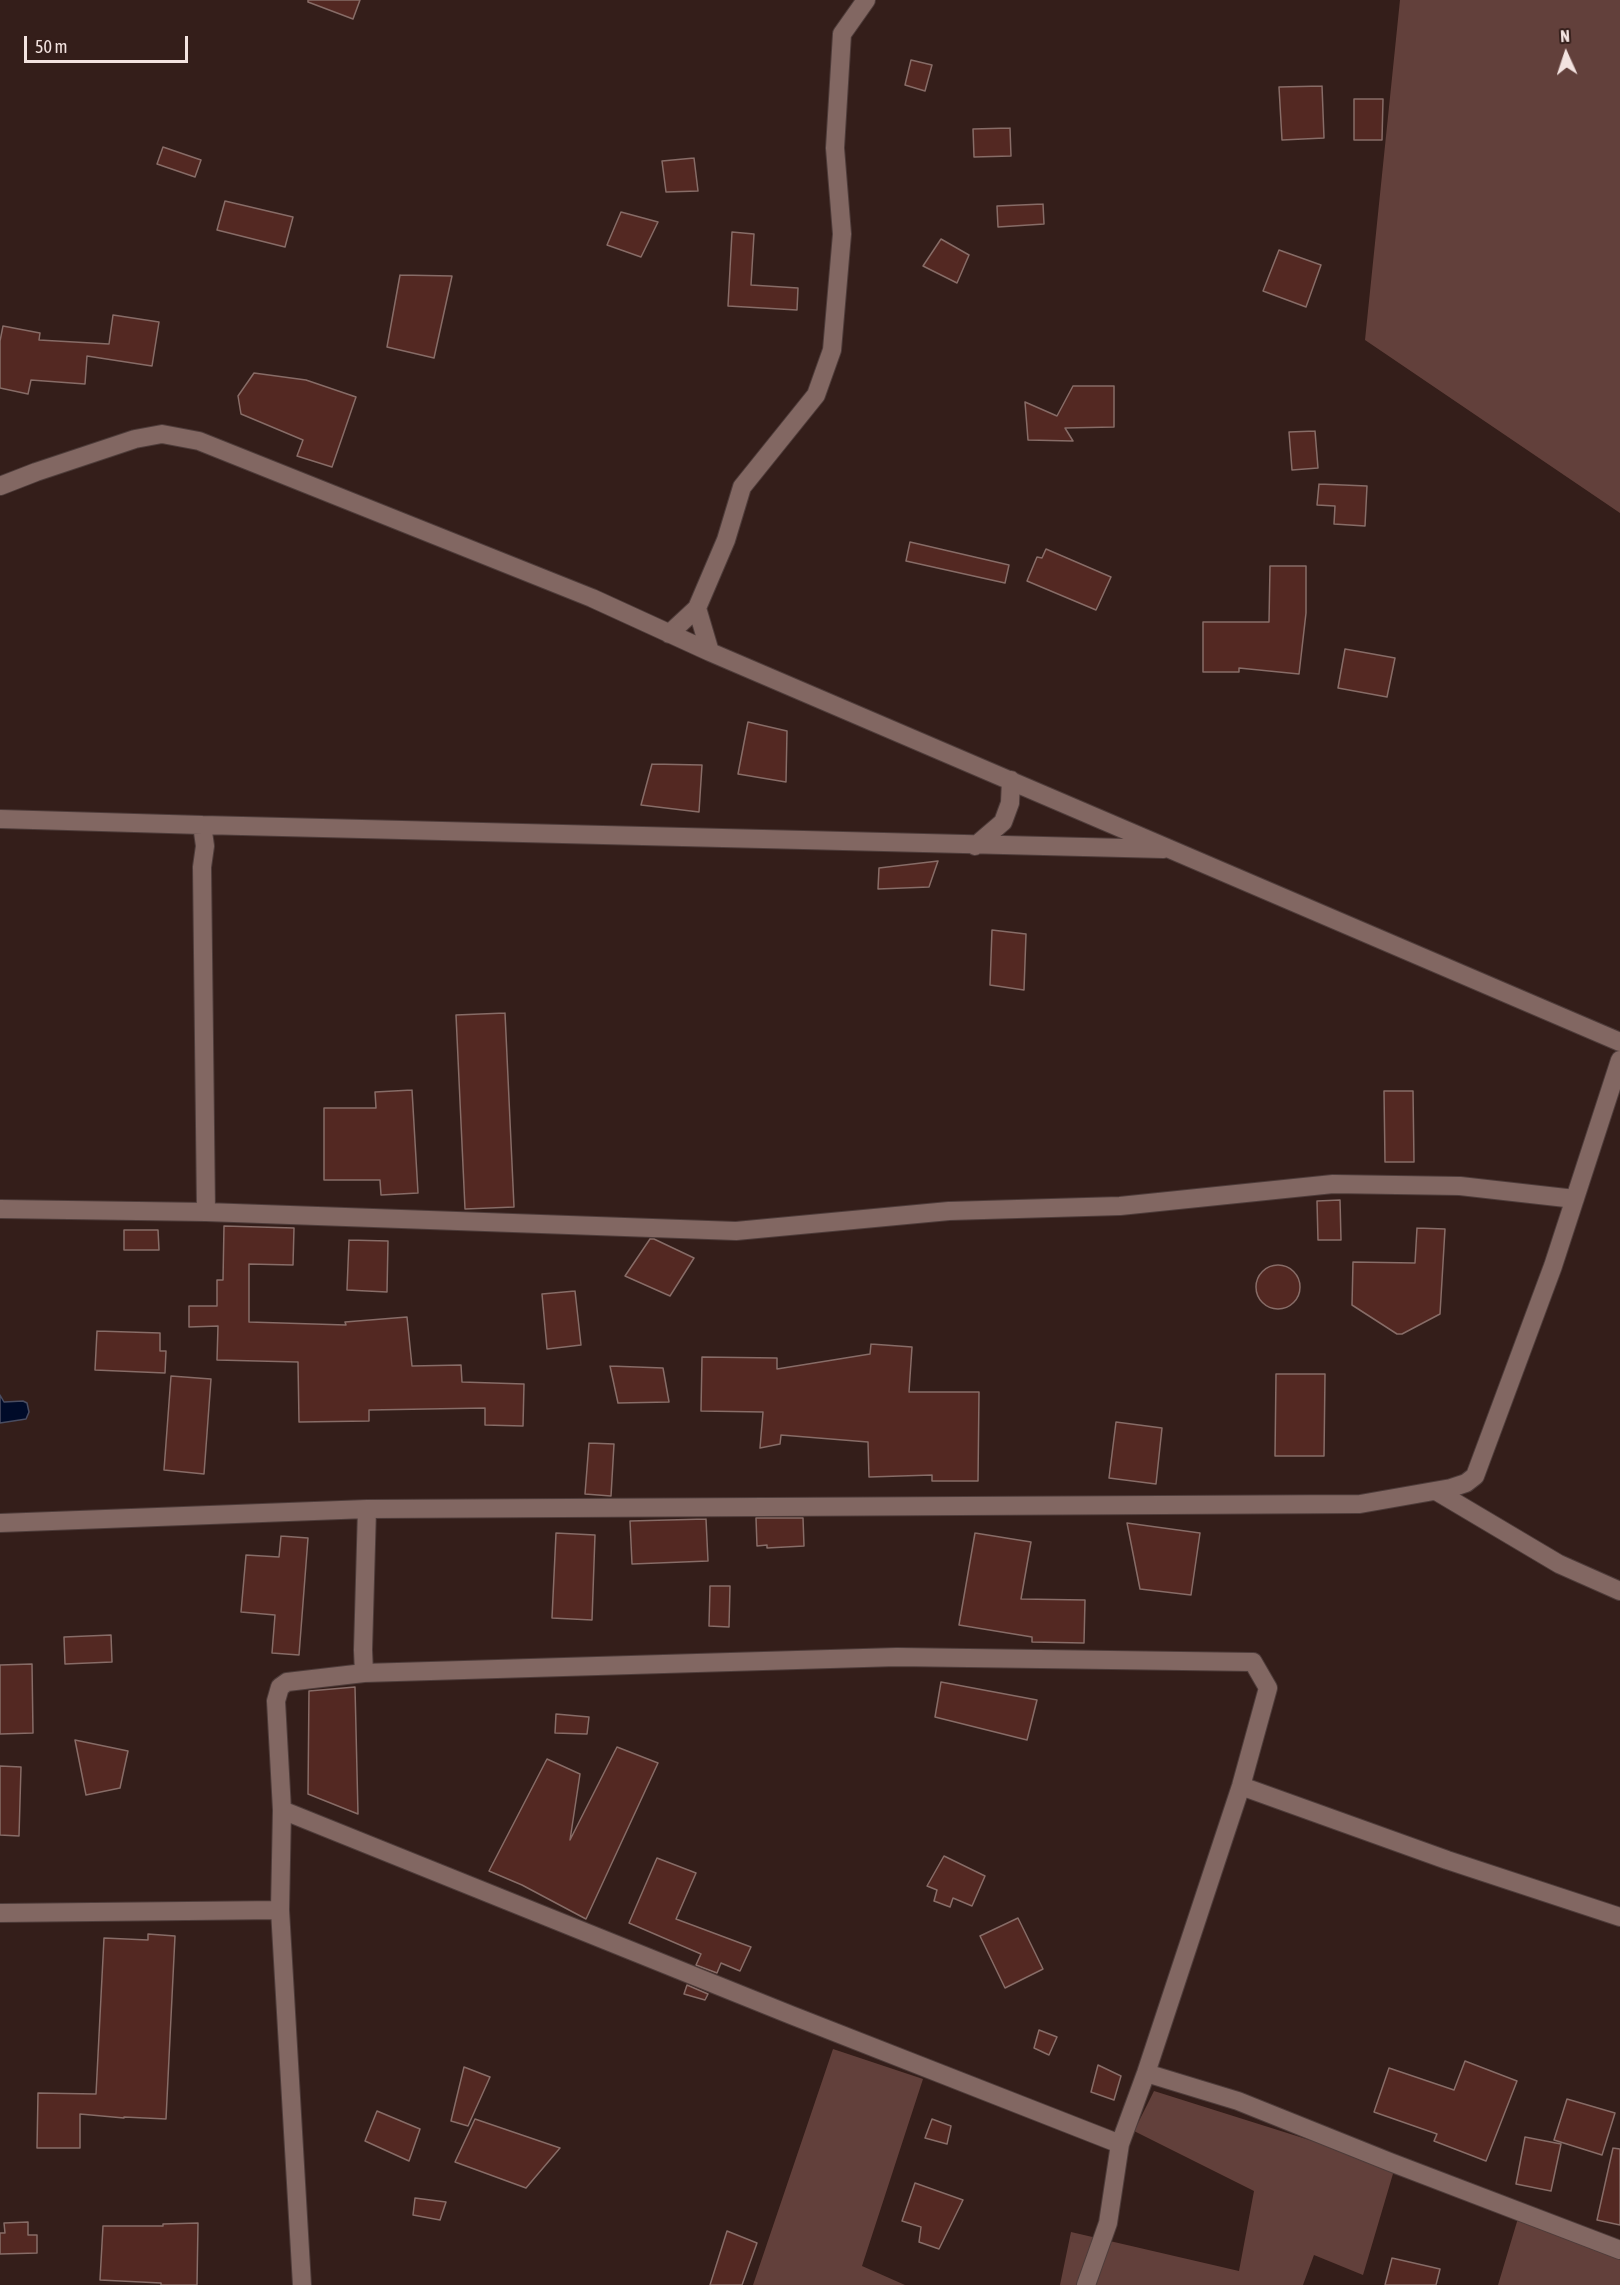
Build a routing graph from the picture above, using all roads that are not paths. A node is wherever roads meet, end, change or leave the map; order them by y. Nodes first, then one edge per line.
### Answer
1 (866, 0) edge
2 (0, 486) edge
3 (697, 608) junction
4 (669, 634) junction
5 (710, 652) junction
6 (1011, 780) junction
7 (0, 819) edge
8 (202, 825) junction
9 (975, 846) junction
10 (1173, 849) junction
11 (1620, 1042) edge
12 (1620, 1060) edge
13 (1575, 1199) junction
14 (0, 1209) edge
15 (206, 1212) junction
16 (1436, 1491) junction
17 (367, 1509) junction
18 (0, 1523) edge
19 (1620, 1591) edge
20 (364, 1673) junction
21 (1241, 1786) junction
22 (282, 1810) junction
23 (280, 1910) junction
24 (0, 1913) edge
25 (1620, 1917) edge
26 (1146, 2073) junction
27 (1120, 2144) junction
28 (1620, 2250) edge
29 (302, 2285) edge
30 (1086, 2285) edge

1 - 3 street
2 - 4 street
3 - 4 street
3 - 5 street
4 - 5 street
5 - 6 street
6 - 9 street
6 - 10 street
7 - 8 street
8 - 9 street
8 - 15 street
9 - 10 street
10 - 11 street
12 - 13 street
13 - 15 street
13 - 16 street
14 - 15 street
16 - 17 street
16 - 19 street
17 - 18 street
17 - 20 street
20 - 21 street
20 - 22 street
21 - 25 street
21 - 26 street
22 - 23 street
22 - 27 street
23 - 24 street
23 - 29 street
26 - 27 street
26 - 28 street
27 - 30 street

